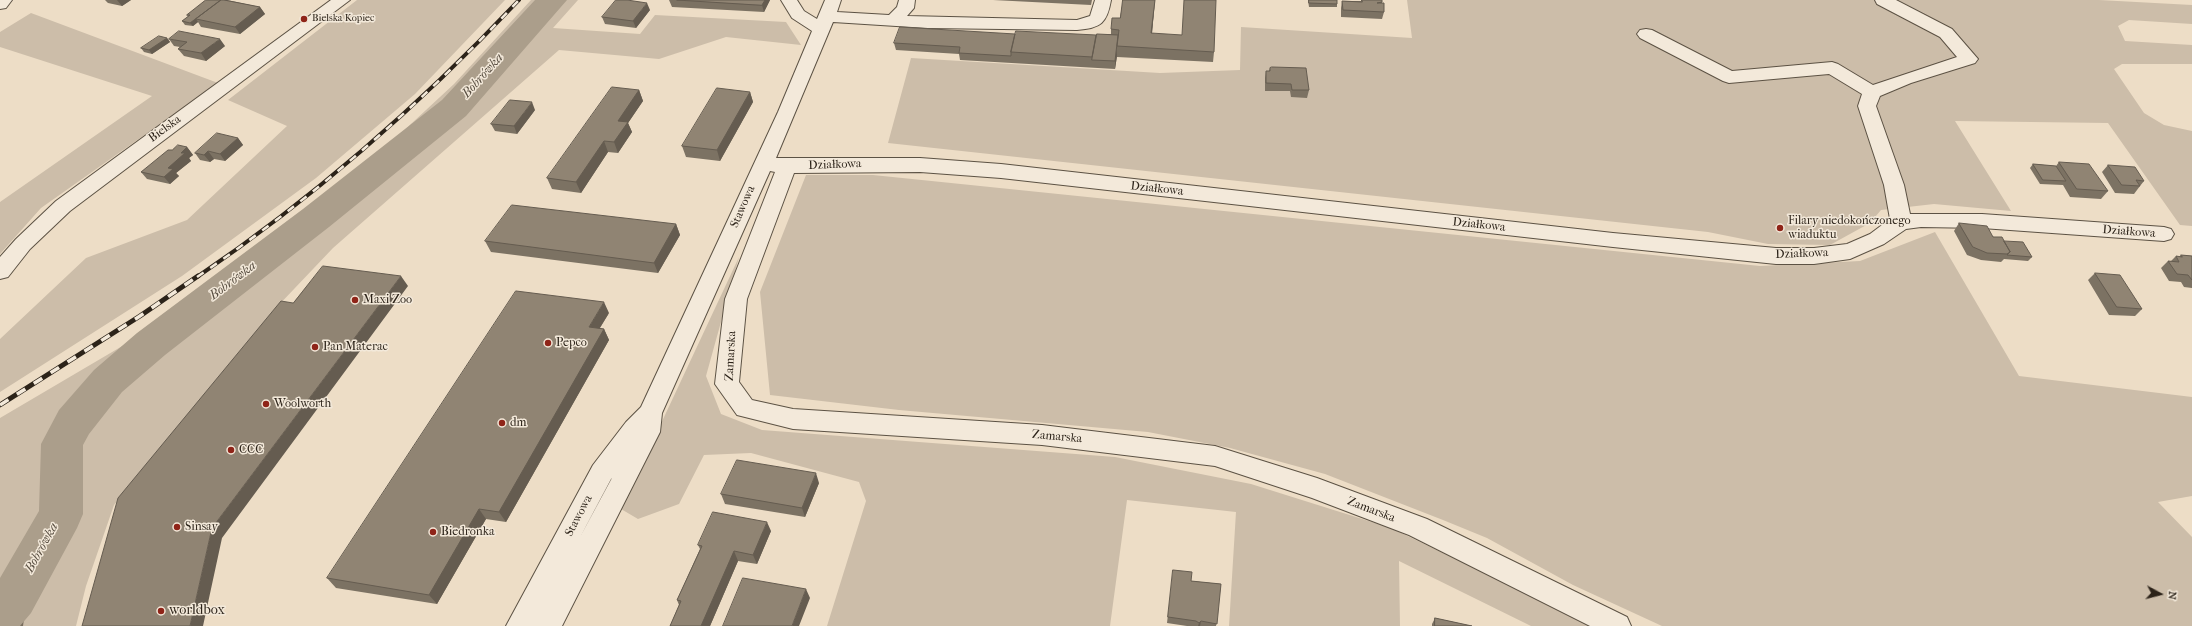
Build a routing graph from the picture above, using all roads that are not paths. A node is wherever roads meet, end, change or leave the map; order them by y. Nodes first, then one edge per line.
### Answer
1 (4, 0) edge
2 (342, 0) edge
3 (789, 0) edge
4 (907, 0) edge
5 (1103, 0) edge
6 (1883, 0) edge
7 (0, 4) edge
8 (827, 15) edge
9 (894, 20) junction
10 (1646, 34) dead end
11 (1872, 92) junction
12 (763, 164) junction
13 (787, 166) junction
14 (1901, 222) junction
15 (2164, 234) dead end
16 (0, 271) edge
17 (650, 413) junction
18 (520, 626) edge
19 (548, 626) edge
20 (1617, 626) edge

1 - 7 street
2 - 16 street, Bielska
3 - 8 street
4 - 9 street
5 - 9 street
6 - 11 street
8 - 9 street
8 - 12 street, Stawowa
10 - 11 street
11 - 14 street
12 - 13 street
12 - 17 street, Stawowa
13 - 14 street, Działkowa
13 - 20 street, Zamarska
14 - 15 street, Działkowa
17 - 18 street, Stawowa
17 - 19 street, Stawowa

